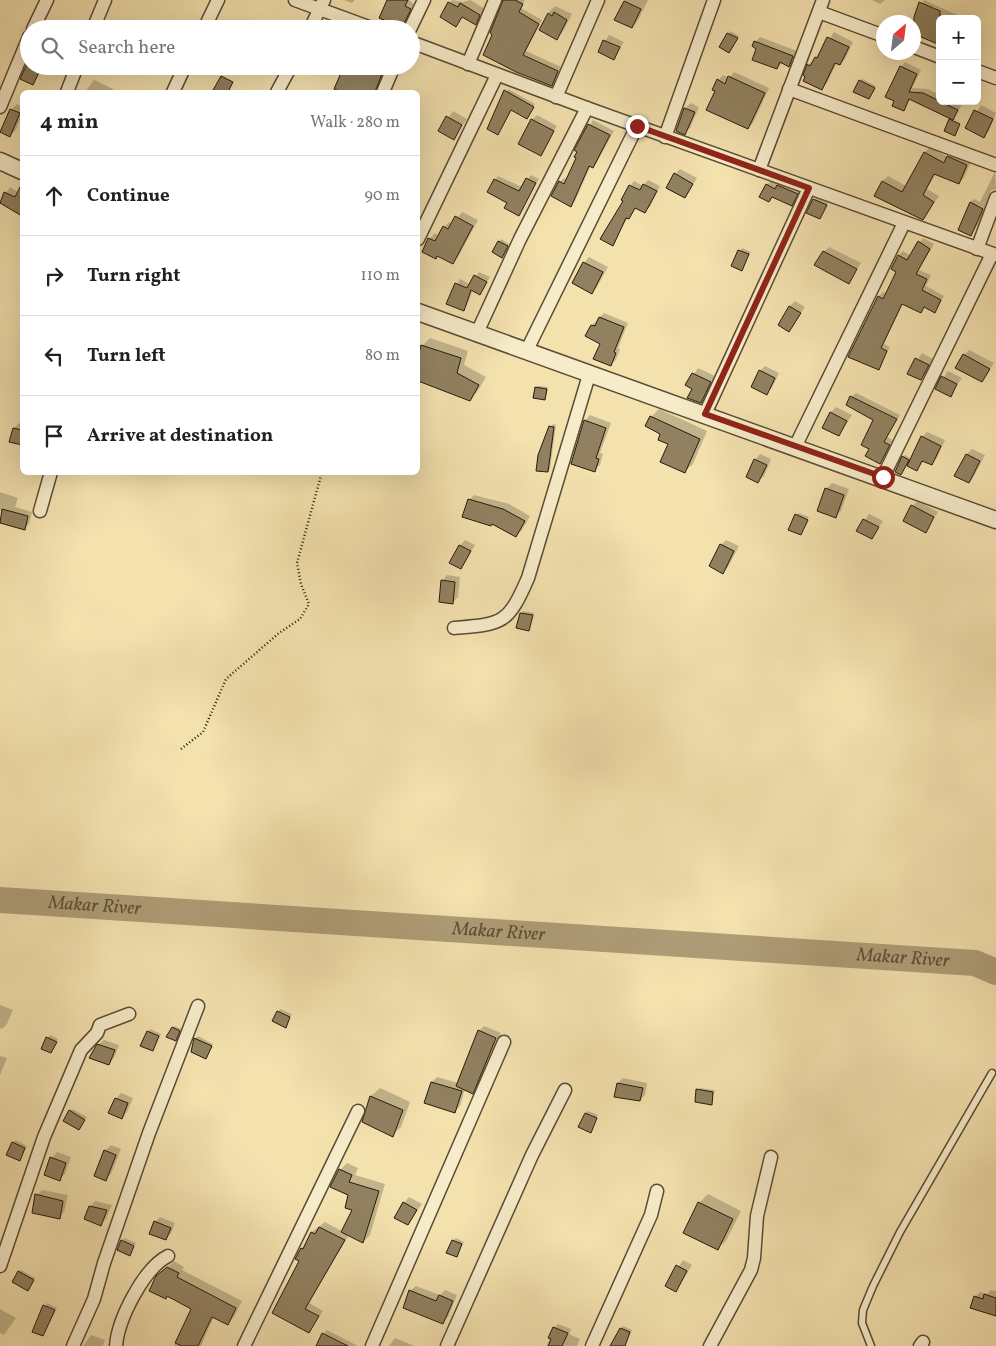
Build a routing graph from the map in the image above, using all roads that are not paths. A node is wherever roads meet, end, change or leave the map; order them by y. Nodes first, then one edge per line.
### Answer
1 (47, 0) edge
2 (105, 0) edge
3 (218, 0) edge
4 (295, 0) edge
5 (424, 0) edge
6 (495, 0) edge
7 (598, 0) edge
8 (714, 0) edge
9 (322, 5) edge
10 (821, 6) edge
11 (37, 20) edge
12 (96, 20) edge
13 (208, 20) edge
14 (314, 20) edge
15 (354, 20) edge
16 (414, 20) edge
17 (876, 32) edge
18 (420, 45) edge
19 (921, 50) edge
20 (936, 55) edge
21 (20, 59) edge
22 (468, 64) junction
23 (981, 72) edge
24 (74, 75) edge
25 (182, 75) edge
26 (286, 75) edge
27 (391, 75) edge
28 (497, 75) junction
29 (996, 78) edge
30 (790, 89) junction
31 (68, 90) edge
32 (174, 90) edge
33 (278, 90) edge
34 (385, 90) edge
35 (556, 97) junction
36 (0, 107) edge
37 (586, 108) junction
38 (637, 126) junction
39 (665, 137) junction
40 (0, 161) edge
41 (996, 165) edge
42 (20, 170) edge
43 (759, 170) junction
44 (809, 188) junction
45 (996, 198) edge
46 (904, 223) junction
47 (420, 235) edge
48 (977, 249) junction
49 (994, 254) edge
50 (420, 313) edge
51 (477, 333) junction
52 (526, 352) junction
53 (589, 375) junction
54 (705, 414) junction
55 (795, 447) junction
56 (50, 475) edge
57 (883, 477) junction
58 (40, 510) dead end
59 (996, 520) edge
60 (454, 628) dead end
61 (198, 1006) dead end
62 (129, 1014) dead end
63 (504, 1042) dead end
64 (992, 1073) dead end
65 (565, 1090) dead end
66 (358, 1111) dead end
67 (771, 1157) dead end
68 (657, 1191) dead end
69 (168, 1256) dead end
70 (0, 1266) edge
71 (73, 1346) edge
72 (116, 1346) edge
73 (244, 1346) edge
74 (372, 1346) edge
75 (447, 1346) edge
76 (592, 1346) edge
77 (710, 1346) edge
78 (871, 1346) edge

1 - 11 street
2 - 12 street
3 - 13 street
4 - 9 street
5 - 16 street
6 - 22 street
7 - 35 street
8 - 39 street
9 - 14 street
9 - 15 street
10 - 17 street
10 - 30 street
18 - 22 street
19 - 20 street
21 - 36 street
22 - 28 street
23 - 29 street
24 - 31 street
25 - 32 street
26 - 33 street
27 - 34 street
28 - 35 street
28 - 47 street
30 - 41 street
30 - 43 street
35 - 37 street
37 - 38 street
37 - 51 street
38 - 39 street
38 - 52 street
39 - 43 street
40 - 42 street
43 - 44 street
44 - 46 street
44 - 54 street
45 - 48 street
46 - 48 street
46 - 55 street
48 - 49 street
49 - 57 street
50 - 51 street
51 - 52 street
52 - 53 street
53 - 54 street
53 - 60 street
54 - 55 street
55 - 57 street
56 - 58 street
57 - 59 street
61 - 71 street
62 - 70 street
63 - 74 street
64 - 78 lane
65 - 75 street
66 - 73 street
67 - 77 street
68 - 76 street
69 - 72 street

